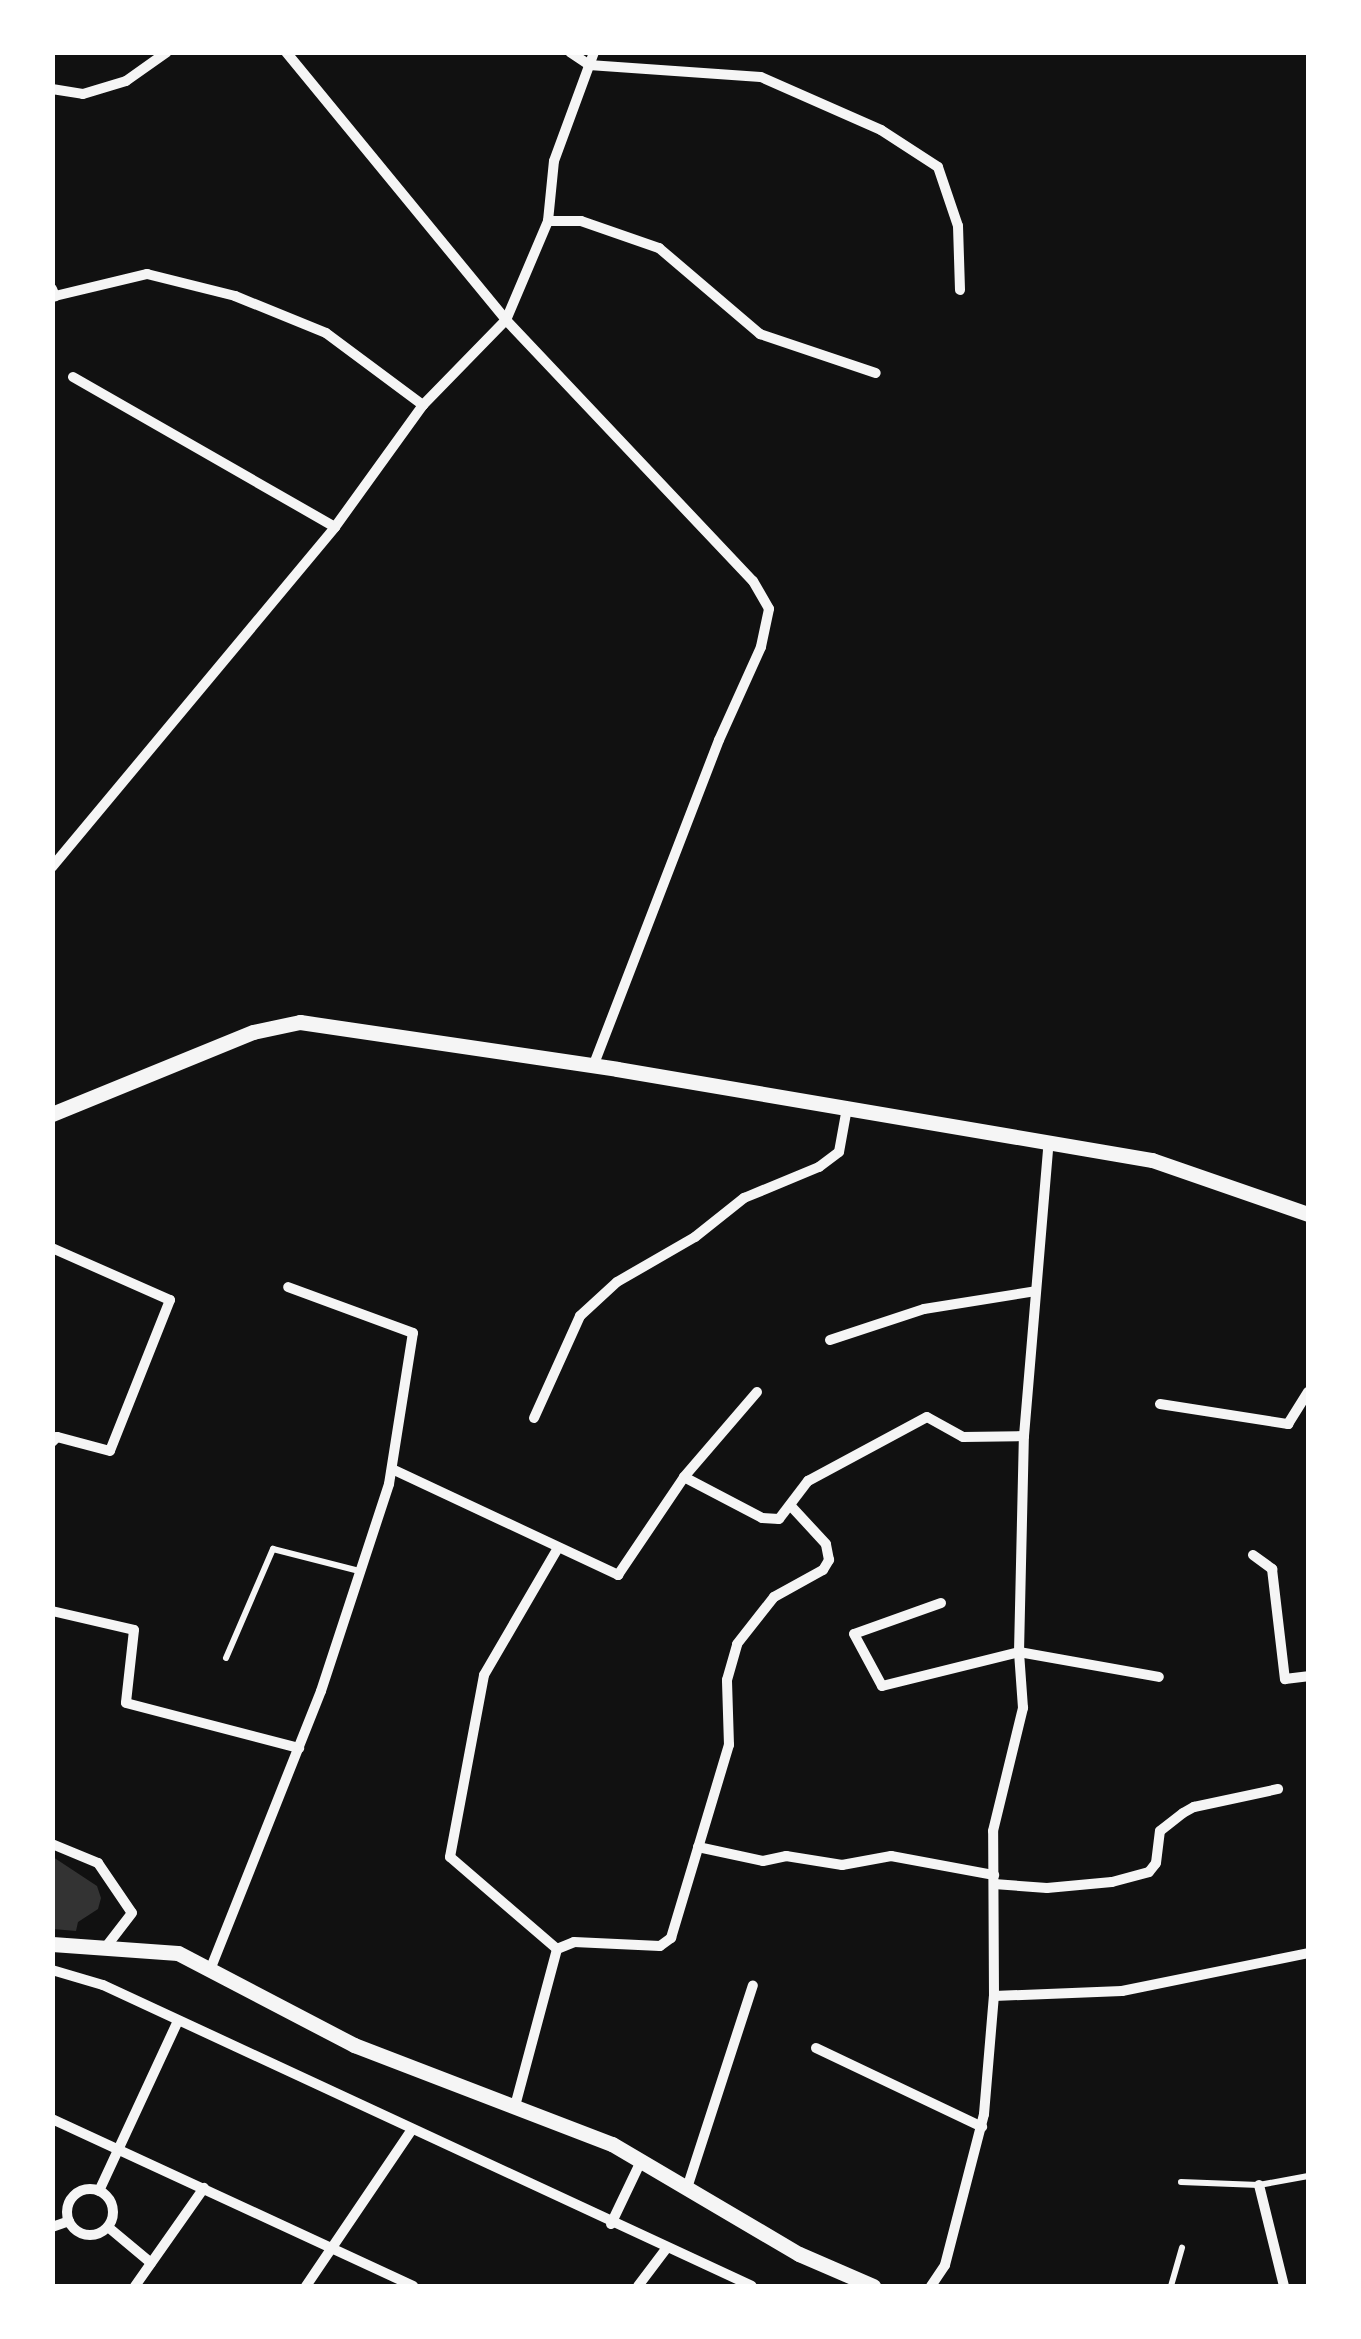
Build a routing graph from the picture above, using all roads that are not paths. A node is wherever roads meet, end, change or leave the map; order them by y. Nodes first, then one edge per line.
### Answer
1 (168, 52) edge
2 (286, 52) edge
3 (570, 52) edge
4 (594, 52) edge
5 (589, 65) junction
6 (52, 89) edge
7 (548, 221) junction
8 (52, 290) edge
9 (960, 290) dead end
10 (506, 320) junction
11 (876, 373) dead end
12 (73, 377) dead end
13 (423, 404) junction
14 (335, 527) junction
15 (52, 867) edge
16 (593, 1066) junction
17 (847, 1108) junction
18 (52, 1114) edge
19 (1049, 1142) junction
20 (1308, 1214) edge
21 (52, 1248) edge
22 (288, 1286) dead end
23 (1036, 1291) junction
24 (830, 1340) dead end
25 (757, 1392) dead end
26 (1308, 1392) edge
27 (1160, 1404) dead end
28 (534, 1418) dead end
29 (1024, 1436) junction
30 (52, 1442) edge
31 (392, 1469) junction
32 (684, 1477) junction
33 (790, 1505) junction
34 (558, 1548) junction
35 (1253, 1555) dead end
36 (361, 1571) junction
37 (941, 1603) dead end
38 (52, 1610) edge
39 (1019, 1652) junction
40 (226, 1658) dead end
41 (1308, 1676) edge
42 (1159, 1677) dead end
43 (298, 1748) junction
44 (1278, 1788) dead end
45 (52, 1844) edge
46 (698, 1847) junction
47 (994, 1880) junction
48 (52, 1944) edge
49 (104, 1948) junction
50 (557, 1949) junction
51 (1308, 1953) edge
52 (52, 1970) edge
53 (210, 1970) junction
54 (753, 1985) dead end
55 (994, 1996) junction
56 (178, 2021) junction
57 (816, 2048) dead end
58 (515, 2106) junction
59 (52, 2118) edge
60 (982, 2127) junction
61 (411, 2131) junction
62 (118, 2148) junction
63 (641, 2161) junction
64 (1308, 2176) edge
65 (1181, 2182) dead end
66 (1259, 2186) junction
67 (204, 2188) junction
68 (687, 2188) junction
69 (98, 2190) junction
70 (69, 2221) junction
71 (611, 2224) junction
72 (52, 2227) edge
73 (108, 2227) junction
74 (334, 2247) junction
75 (1182, 2248) dead end
76 (666, 2249) junction
77 (152, 2263) junction
78 (135, 2286) edge
79 (306, 2286) edge
80 (413, 2286) edge
81 (638, 2286) edge
82 (752, 2286) edge
83 (873, 2286) edge
84 (931, 2286) edge
85 (1171, 2286) edge
86 (1284, 2286) edge

1 - 6 street
2 - 10 street
3 - 5 street
4 - 5 street
5 - 7 street
5 - 9 street
7 - 10 street
7 - 11 street
8 - 13 street
10 - 13 street
10 - 16 street
12 - 14 street
13 - 14 street
14 - 15 street
16 - 17 street
16 - 18 street
17 - 19 street
17 - 28 street
19 - 20 street
19 - 23 street
21 - 30 street
22 - 31 street
23 - 24 street
23 - 29 street
25 - 32 street
26 - 27 street
29 - 33 street
29 - 39 street
31 - 34 street
31 - 36 street
32 - 33 street
32 - 34 street
33 - 46 street
34 - 50 street
35 - 41 street
36 - 40 lane
36 - 43 street
37 - 39 street
38 - 43 street
39 - 42 street
39 - 47 street
43 - 53 street
44 - 47 street
45 - 49 street
46 - 47 street
46 - 50 street
47 - 55 street
48 - 49 street
49 - 53 street
50 - 58 street
51 - 55 street
52 - 56 street
53 - 58 street
54 - 68 street
55 - 60 street
56 - 61 street
56 - 62 street
57 - 60 street
58 - 63 street
59 - 62 street
60 - 84 street
61 - 71 street
61 - 74 street
62 - 67 street
62 - 69 street
63 - 68 street
63 - 71 street
64 - 66 lane
65 - 66 lane
66 - 86 street
67 - 74 street
67 - 77 street
68 - 83 street
69 - 70 street
69 - 73 street
70 - 72 street
70 - 73 street
71 - 76 street
73 - 77 street
74 - 79 street
74 - 80 street
75 - 85 lane
76 - 81 street
76 - 82 street
77 - 78 street

